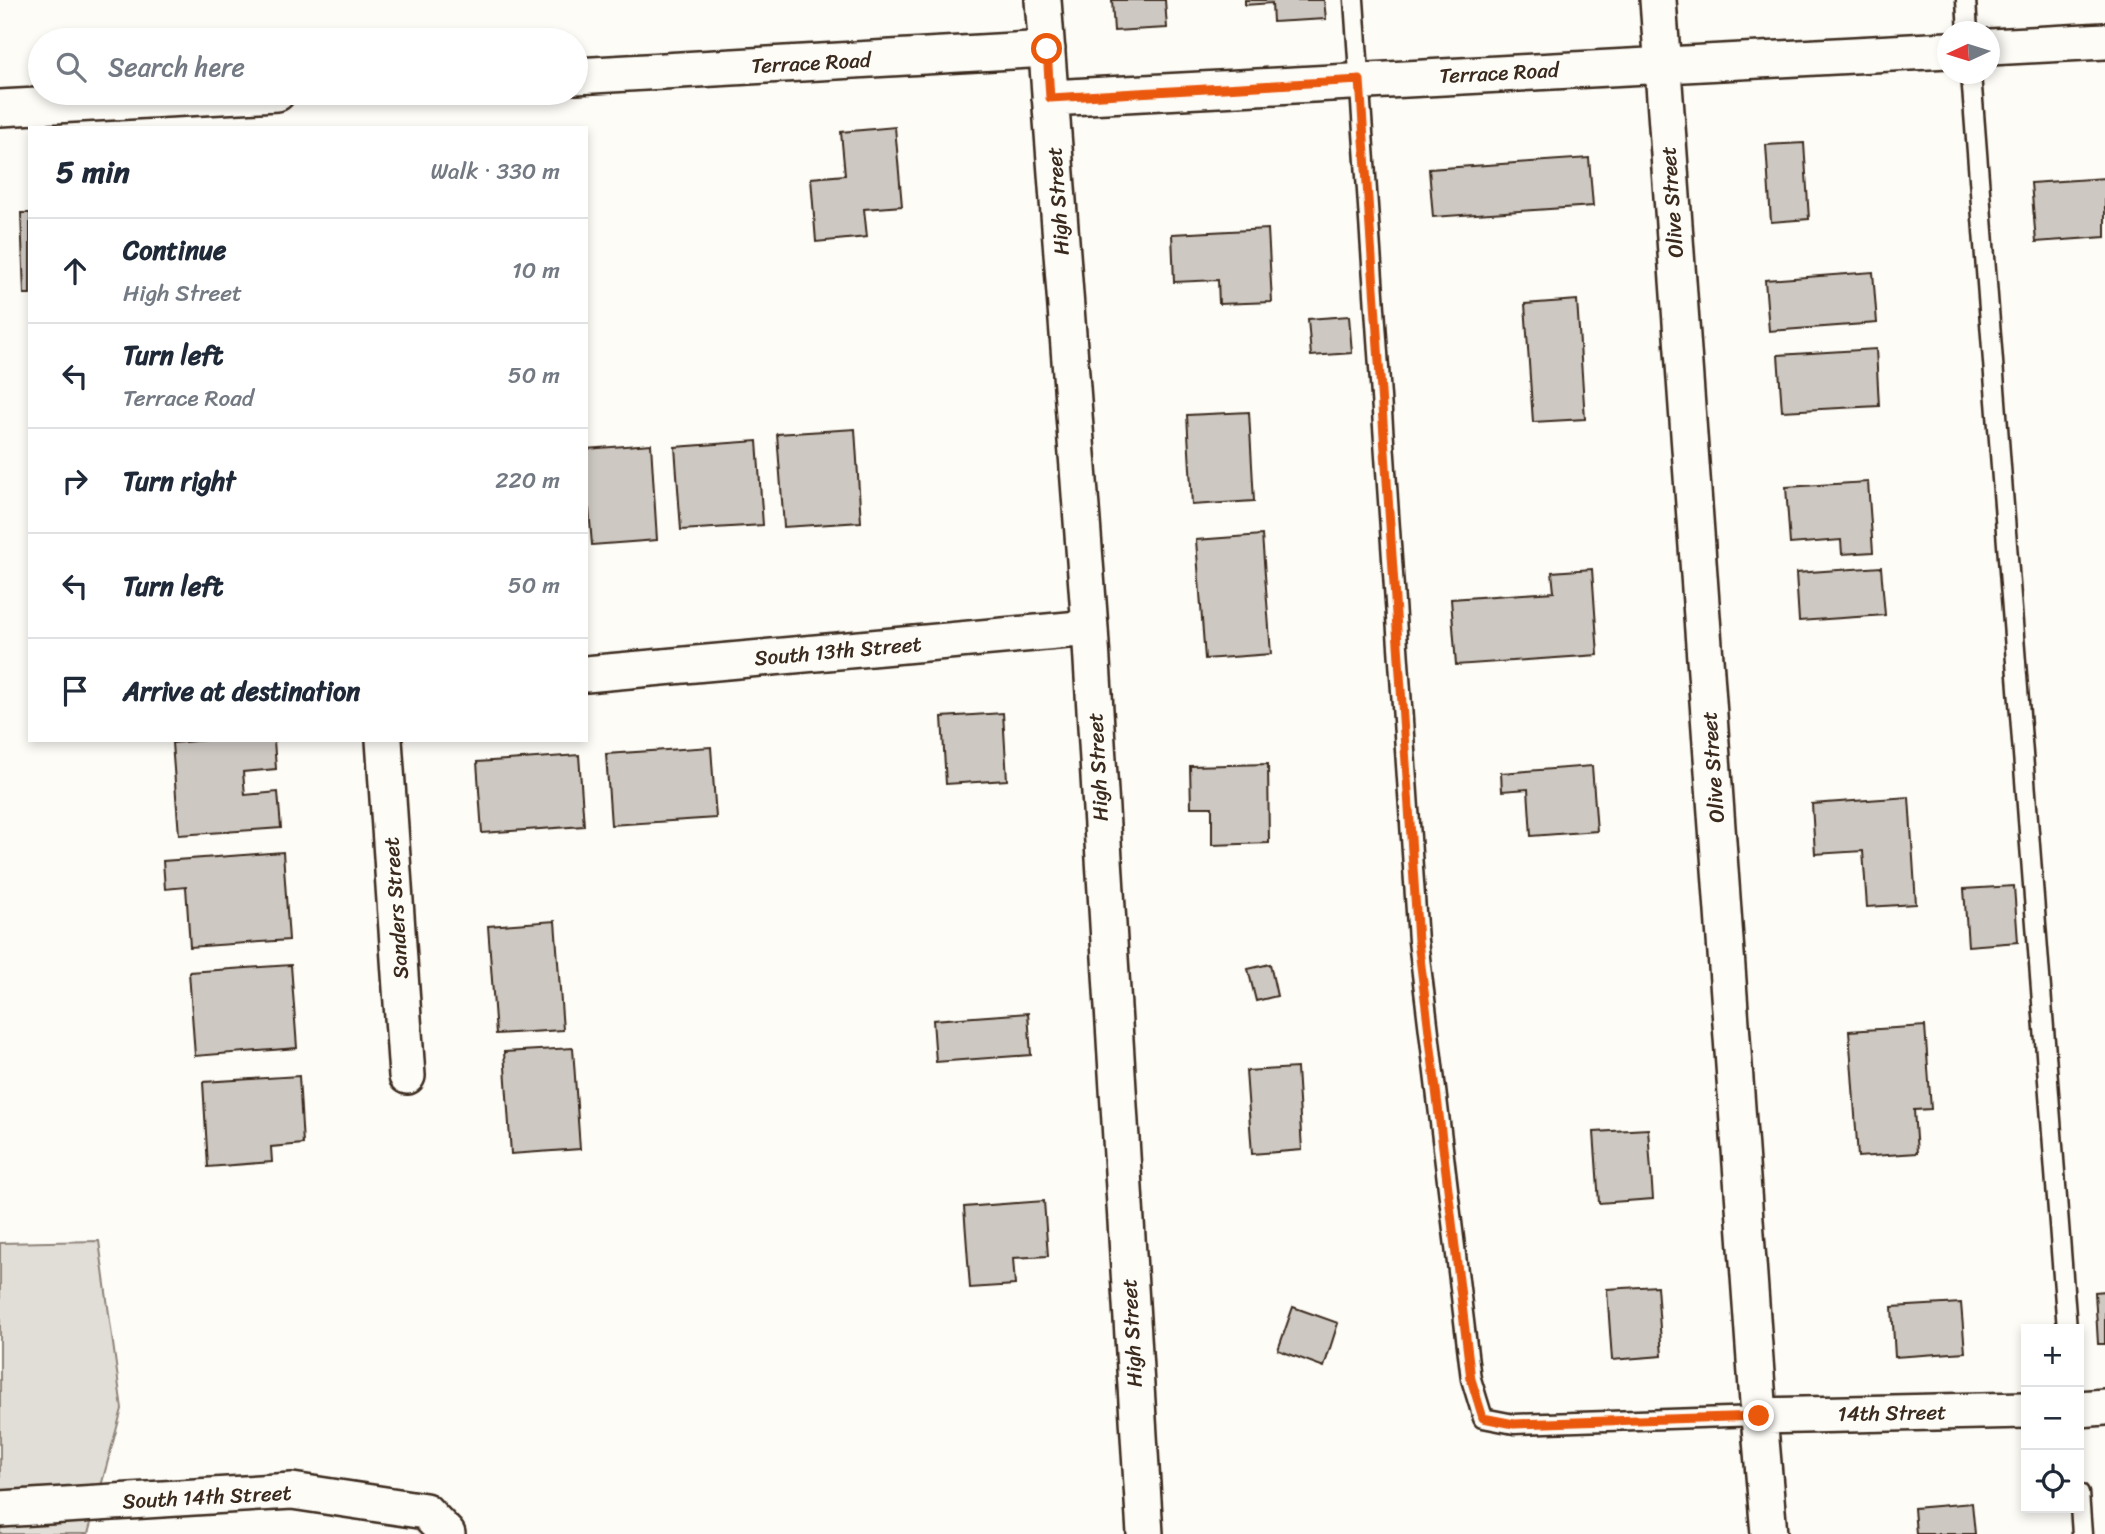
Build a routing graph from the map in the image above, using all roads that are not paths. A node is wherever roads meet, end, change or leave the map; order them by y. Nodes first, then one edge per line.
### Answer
1 (1043, 0) edge
2 (1354, 0) edge
3 (1658, 0) edge
4 (1966, 0) edge
5 (1967, 21) edge
6 (2105, 41) edge
7 (2000, 46) edge
8 (1047, 49) junction
9 (1937, 51) edge
10 (1663, 65) junction
11 (588, 75) edge
12 (1360, 80) junction
13 (1972, 84) edge
14 (1050, 98) junction
15 (55, 105) edge
16 (0, 108) edge
17 (1090, 628) junction
18 (588, 674) edge
19 (384, 742) edge
20 (407, 1076) dead end
21 (2067, 1324) edge
22 (2105, 1407) edge
23 (2084, 1409) edge
24 (2021, 1410) edge
25 (1759, 1416) junction
26 (0, 1509) edge
27 (2080, 1513) edge
28 (447, 1532) edge
29 (1145, 1534) edge
30 (1769, 1534) edge
31 (2082, 1534) edge

1 - 8 street, High Street
2 - 12 lane
3 - 10 street, Olive Street
4 - 5 lane
6 - 7 street
8 - 11 street, Terrace Road
8 - 14 street, High Street
9 - 10 street, Terrace Road
10 - 12 street, Terrace Road
10 - 25 street, Olive Street
12 - 14 street, Terrace Road
12 - 25 lane
13 - 21 lane
14 - 17 street, High Street
15 - 16 street
17 - 18 street, South 13th Street
17 - 29 street, High Street
19 - 20 street, Sanders Street
22 - 23 street
24 - 25 street, 14th Street
25 - 30 street, Olive Street
26 - 28 street, South 14th Street
27 - 31 lane

